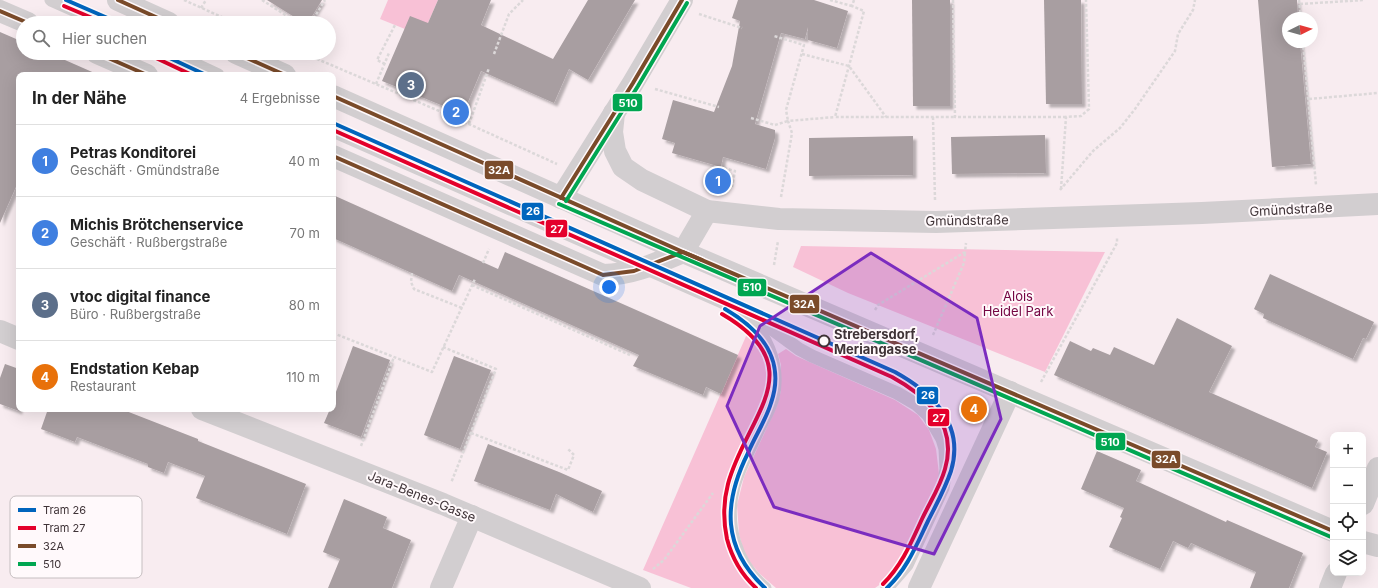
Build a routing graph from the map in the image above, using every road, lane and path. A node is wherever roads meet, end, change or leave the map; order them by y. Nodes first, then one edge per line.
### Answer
1 (52, 0) edge
2 (118, 0) edge
3 (184, 0) edge
4 (206, 0) edge
5 (262, 0) edge
6 (325, 0) edge
7 (523, 0) edge
8 (830, 0) edge
9 (854, 0) edge
10 (953, 0) edge
11 (1086, 0) edge
12 (1194, 0) edge
13 (1299, 0) edge
14 (1364, 0) edge
15 (680, 4) edge
16 (1300, 4) junction
17 (852, 6) junction
18 (201, 8) junction
19 (0, 11) edge
20 (1301, 12) edge
21 (88, 16) edge
22 (153, 16) edge
23 (219, 16) edge
24 (287, 16) edge
25 (315, 16) edge
26 (16, 18) edge
27 (395, 25) dead end
28 (742, 28) dead end
29 (774, 36) dead end
30 (1304, 48) edge
31 (389, 54) dead end
32 (494, 54) dead end
33 (802, 54) junction
34 (113, 60) edge
35 (186, 60) edge
36 (252, 60) edge
37 (319, 60) edge
38 (385, 64) junction
39 (848, 66) junction
40 (489, 68) dead end
41 (140, 72) edge
42 (212, 72) edge
43 (278, 72) edge
44 (633, 83) junction
45 (376, 84) junction
46 (1378, 93) edge
47 (336, 97) edge
48 (1309, 99) junction
49 (719, 107) dead end
50 (614, 113) junction
51 (835, 117) junction
52 (887, 117) junction
53 (933, 117) junction
54 (955, 117) junction
55 (751, 118) dead end
56 (1066, 118) junction
57 (788, 121) junction
58 (469, 124) junction
59 (336, 132) edge
60 (336, 157) edge
61 (724, 168) dead end
62 (577, 175) junction
63 (732, 188) dead end
64 (1060, 190) junction
65 (561, 198) junction
66 (781, 199) dead end
67 (1378, 204) edge
68 (1318, 207) junction
69 (707, 211) junction
70 (1116, 216) junction
71 (1061, 218) junction
72 (968, 221) junction
73 (936, 222) junction
74 (778, 240) dead end
75 (489, 248) dead end
76 (683, 252) junction
77 (965, 252) junction
78 (483, 262) dead end
79 (767, 263) dead end
80 (774, 266) junction
81 (644, 268) junction
82 (780, 268) dead end
83 (412, 273) dead end
84 (475, 279) dead end
85 (472, 285) junction
86 (462, 308) junction
87 (748, 316) junction
88 (866, 330) junction
89 (0, 331) edge
90 (336, 334) edge
91 (16, 338) edge
92 (444, 347) junction
93 (630, 355) dead end
94 (925, 355) junction
95 (394, 357) junction
96 (1010, 392) junction
97 (1032, 402) junction
98 (210, 412) edge
99 (471, 433) junction
100 (566, 448) dead end
101 (359, 449) dead end
102 (1378, 468) edge
103 (451, 484) dead end
104 (716, 489) dead end
105 (1366, 497) edge
106 (472, 516) junction
107 (1330, 530) edge
108 (1366, 543) edge
109 (1378, 546) edge
110 (1335, 576) edge
111 (646, 579) edge
112 (441, 588) edge
113 (765, 588) edge
114 (887, 588) edge
115 (919, 588) edge
116 (1330, 588) edge

1 - 21 lane
2 - 22 street
3 - 18 path
4 - 18 path
5 - 24 path
6 - 25 path
7 - 32 path
8 - 17 path
9 - 17 path
10 - 54 path
11 - 56 path
12 - 64 path
13 - 16 path
14 - 16 path
15 - 28 path
15 - 44 street
16 - 20 path
17 - 39 path
18 - 23 path
19 - 26 street
27 - 38 path
29 - 33 path
30 - 48 path
31 - 38 path
33 - 39 path
33 - 57 path
34 - 41 street
35 - 42 lane
36 - 43 street
37 - 45 path
38 - 45 path
39 - 51 path
39 - 52 path
40 - 58 path
44 - 49 path
44 - 50 street
45 - 58 path
46 - 48 path
47 - 65 street
48 - 68 path
50 - 62 street
50 - 69 street, Gmündstraße
51 - 52 path
51 - 57 path
52 - 53 path
53 - 54 path
53 - 73 path
54 - 56 path
55 - 57 path
56 - 64 path
57 - 66 path
58 - 62 path
59 - 81 lane
60 - 81 street
61 - 63 path
62 - 65 street
64 - 71 path
65 - 76 street
67 - 68 street, Gmündstraße
68 - 70 street, Gmündstraße
69 - 73 street, Gmündstraße
69 - 76 street
70 - 71 street, Gmündstraße
70 - 97 path
71 - 72 street, Gmündstraße
72 - 73 street, Gmündstraße
72 - 77 path
74 - 80 path
75 - 78 path
76 - 81 street
76 - 88 street
77 - 88 path
77 - 94 path
79 - 80 path
80 - 82 path
81 - 87 lane
83 - 86 path
84 - 85 path
85 - 86 path
85 - 93 path
86 - 92 path
87 - 113 lane
87 - 114 lane
88 - 94 street
89 - 91 street
90 - 95 path
92 - 95 path
92 - 99 path
94 - 96 street
95 - 101 path
96 - 97 street
96 - 115 street
97 - 107 street
98 - 106 street, Jara-Benes-Gasse
99 - 100 path
99 - 103 path
102 - 105 street
104 - 111 path
106 - 111 street, Jara-Benes-Gasse
106 - 112 street
108 - 109 street
110 - 116 street

